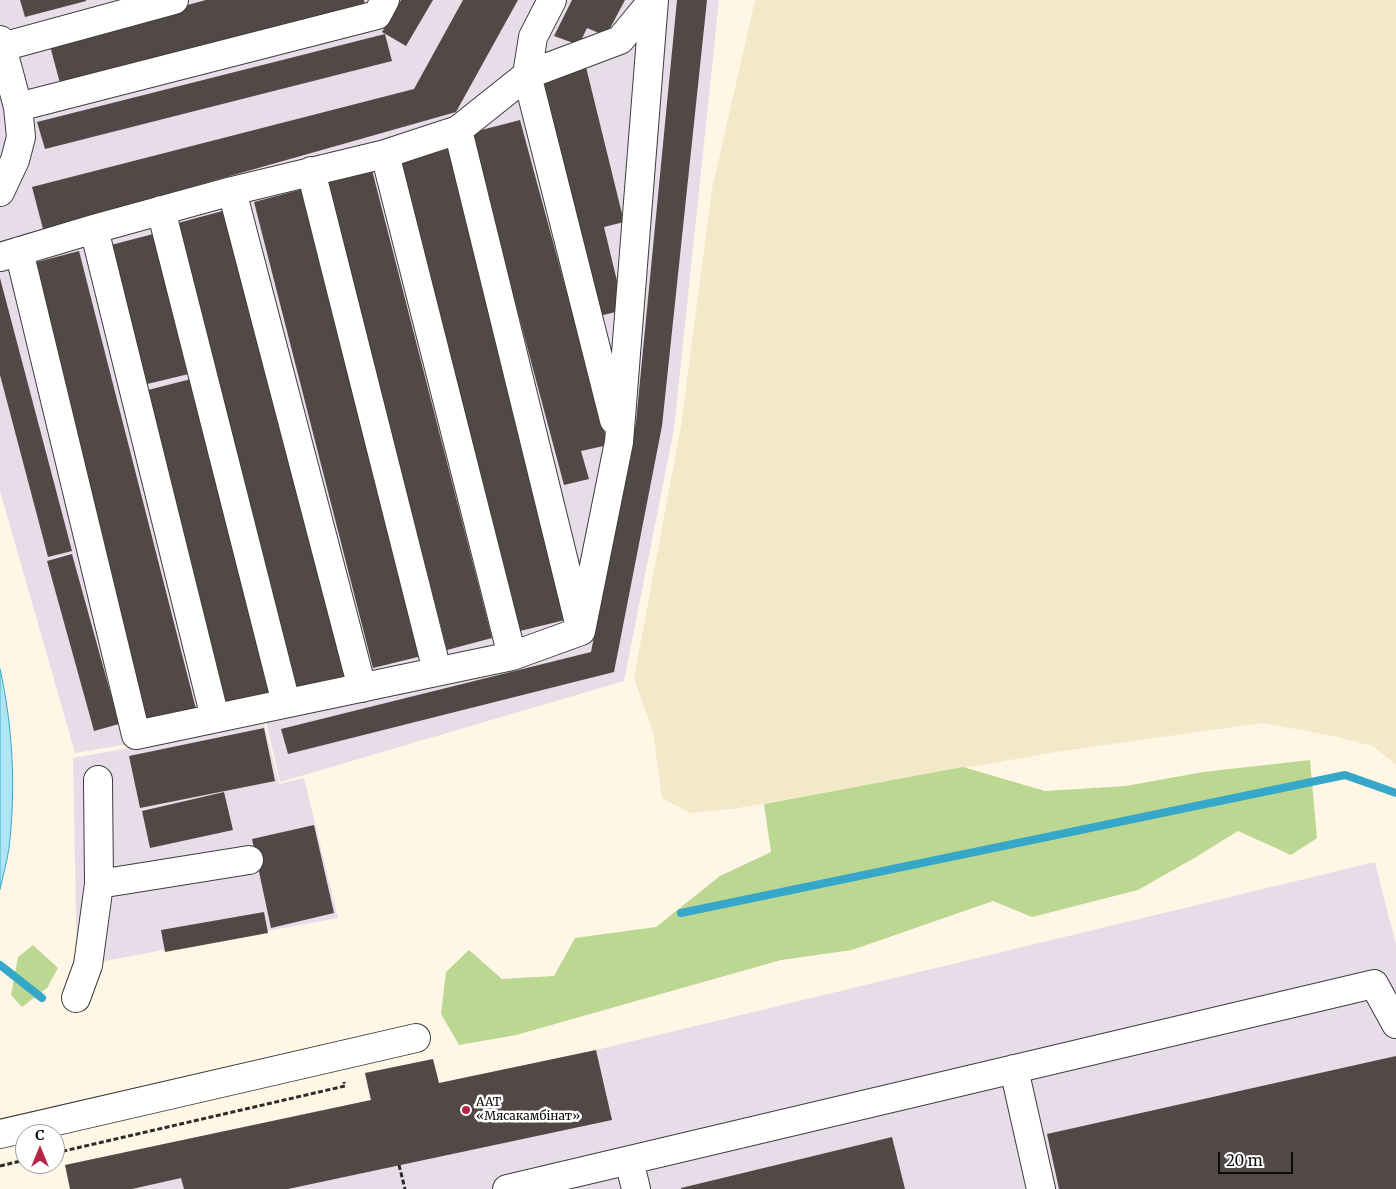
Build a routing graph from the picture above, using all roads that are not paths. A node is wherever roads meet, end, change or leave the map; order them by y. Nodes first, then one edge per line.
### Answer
1 (174, 0) edge
2 (385, 0) edge
3 (552, 0) edge
4 (653, 0) edge
5 (1, 43) edge
6 (527, 75) junction
7 (18, 107) junction
8 (458, 130) junction
9 (384, 154) junction
10 (311, 171) junction
11 (232, 191) junction
12 (0, 192) edge
13 (162, 210) junction
14 (94, 229) junction
15 (10, 254) edge
16 (619, 442) junction
17 (581, 631) junction
18 (512, 656) junction
19 (437, 671) junction
20 (362, 688) junction
21 (286, 704) junction
22 (215, 718) junction
23 (98, 780) dead end
24 (249, 860) dead end
25 (100, 884) junction
26 (76, 998) dead end
27 (1396, 1024) edge
28 (416, 1038) dead end
29 (1014, 1069) junction
30 (0, 1134) edge
31 (629, 1160) junction
32 (558, 1183) edge
33 (506, 1189) edge
34 (636, 1189) edge
35 (1040, 1189) edge

1 - 5 lane
2 - 7 lane
3 - 6 lane
4 - 6 lane
4 - 16 lane
5 - 7 lane
6 - 8 lane
6 - 16 lane
7 - 12 lane
8 - 9 lane
8 - 17 lane
9 - 10 lane
9 - 18 lane
10 - 11 lane
10 - 19 lane
11 - 13 lane
11 - 20 lane
13 - 14 lane
13 - 21 lane
14 - 15 lane
14 - 22 lane
15 - 22 lane
16 - 17 lane
17 - 18 lane
18 - 19 lane
19 - 20 lane
20 - 21 lane
21 - 22 lane
23 - 25 lane
24 - 25 lane
25 - 26 lane
27 - 29 lane
28 - 30 lane
29 - 31 lane
29 - 35 lane
31 - 32 lane
31 - 34 lane
32 - 33 lane

